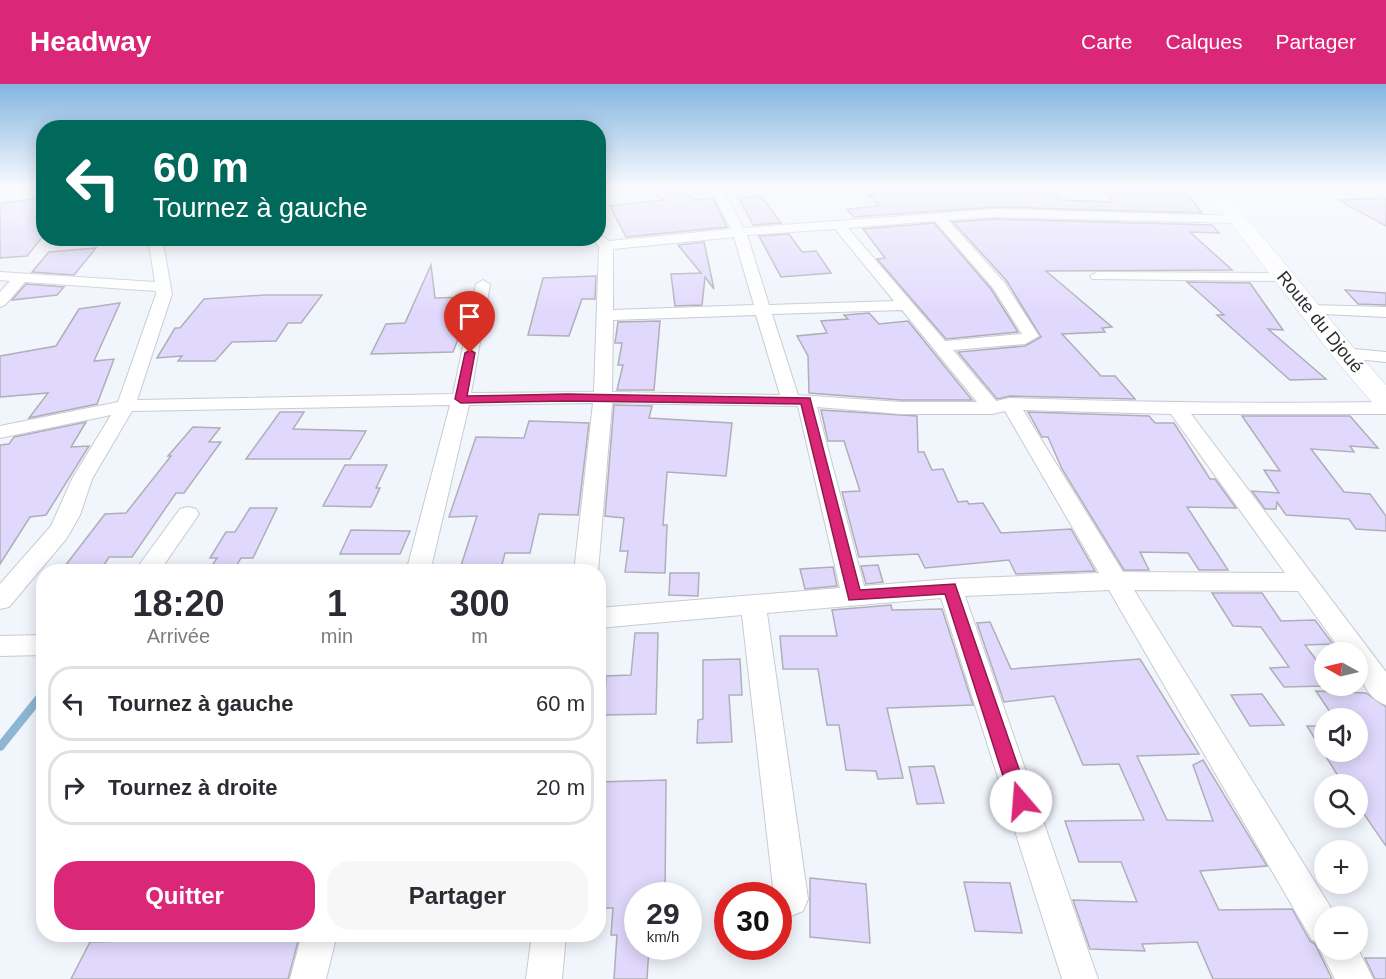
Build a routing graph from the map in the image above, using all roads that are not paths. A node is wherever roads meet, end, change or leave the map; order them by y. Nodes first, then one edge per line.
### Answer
1 (771, 230) edge
2 (843, 230) edge
3 (949, 230) edge
4 (1246, 230) edge
5 (739, 232) junction
6 (606, 241) edge
7 (155, 246) edge
8 (602, 246) edge
9 (0, 276) edge
10 (1097, 276) dead end
11 (21, 277) junction
12 (1282, 277) junction
13 (483, 284) dead end
14 (162, 286) junction
15 (0, 302) edge
16 (906, 305) junction
17 (1309, 310) junction
18 (764, 311) junction
19 (1386, 312) edge
20 (605, 315) junction
21 (940, 346) junction
22 (1343, 353) junction
23 (1386, 357) edge
24 (603, 398) junction
25 (461, 399) junction
26 (799, 401) junction
27 (1386, 401) edge
28 (126, 406) junction
29 (1001, 406) junction
30 (1175, 406) junction
31 (1386, 408) edge
32 (0, 432) edge
33 (188, 514) dead end
34 (152, 564) edge
35 (420, 564) edge
36 (587, 564) edge
37 (1115, 581) junction
38 (1304, 582) junction
39 (950, 588) junction
40 (854, 596) junction
41 (0, 600) edge
42 (753, 604) junction
43 (606, 617) edge
44 (1348, 642) edge
45 (36, 645) edge
46 (0, 646) edge
47 (1368, 669) edge
48 (1386, 693) edge
49 (789, 882) edge
50 (1314, 911) edge
51 (318, 942) edge
52 (548, 942) edge
53 (1344, 960) edge
54 (308, 979) edge
55 (544, 979) edge
56 (1080, 979) edge
57 (1355, 979) edge

1 - 5 street
2 - 16 street
3 - 21 street
4 - 12 main road, Route du Djoué
5 - 6 street
5 - 18 street
7 - 14 street
8 - 20 street
9 - 11 street
10 - 12 street
11 - 14 street
11 - 15 street
12 - 17 main road, Route du Djoué
13 - 25 street
14 - 28 street
16 - 18 street
16 - 21 street
17 - 19 street
17 - 22 main road, Route du Djoué
18 - 20 street
18 - 26 street
20 - 24 street
21 - 29 street
22 - 23 street
22 - 27 main road, Route du Djoué
24 - 25 street
24 - 26 street
24 - 36 street
25 - 28 street
25 - 35 street
26 - 29 street
26 - 40 street
28 - 32 street
28 - 41 street
29 - 30 street
29 - 37 street
30 - 31 street
30 - 38 street
33 - 34 street
37 - 38 street
37 - 39 street
37 - 50 street
38 - 44 street
39 - 40 street
39 - 56 street
40 - 42 street
42 - 43 street
42 - 49 street
45 - 46 street
47 - 48 street
51 - 54 street
52 - 55 street
53 - 57 street

